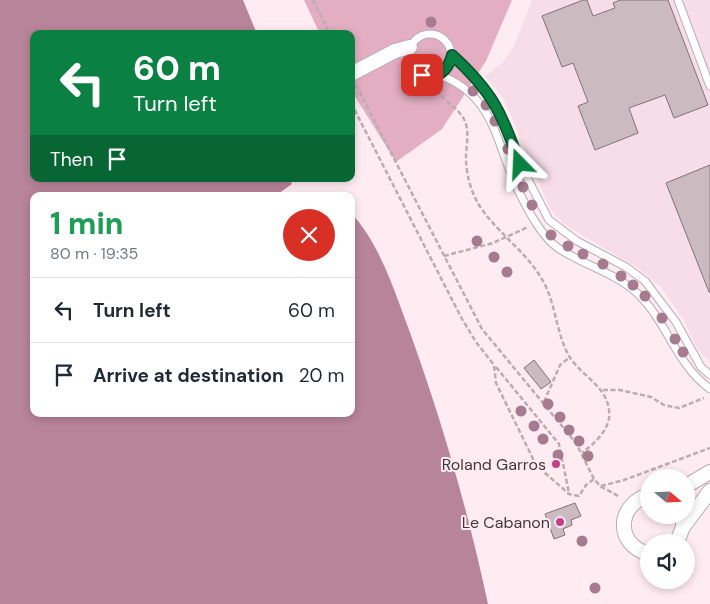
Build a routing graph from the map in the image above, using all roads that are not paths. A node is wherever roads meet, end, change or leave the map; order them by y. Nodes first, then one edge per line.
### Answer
1 (678, 0) edge
2 (410, 47) junction
3 (452, 55) junction
4 (439, 74) junction
5 (355, 78) edge
6 (710, 86) edge
7 (710, 374) edge
8 (710, 389) edge
9 (710, 472) edge
10 (695, 481) edge
11 (710, 491) edge
12 (640, 500) edge
13 (695, 507) edge
14 (640, 550) edge

1 - 6 lane
2 - 3 lane
2 - 4 lane
2 - 5 street
3 - 4 lane
3 - 7 lane
4 - 8 lane
9 - 10 street
11 - 13 street
12 - 14 street

